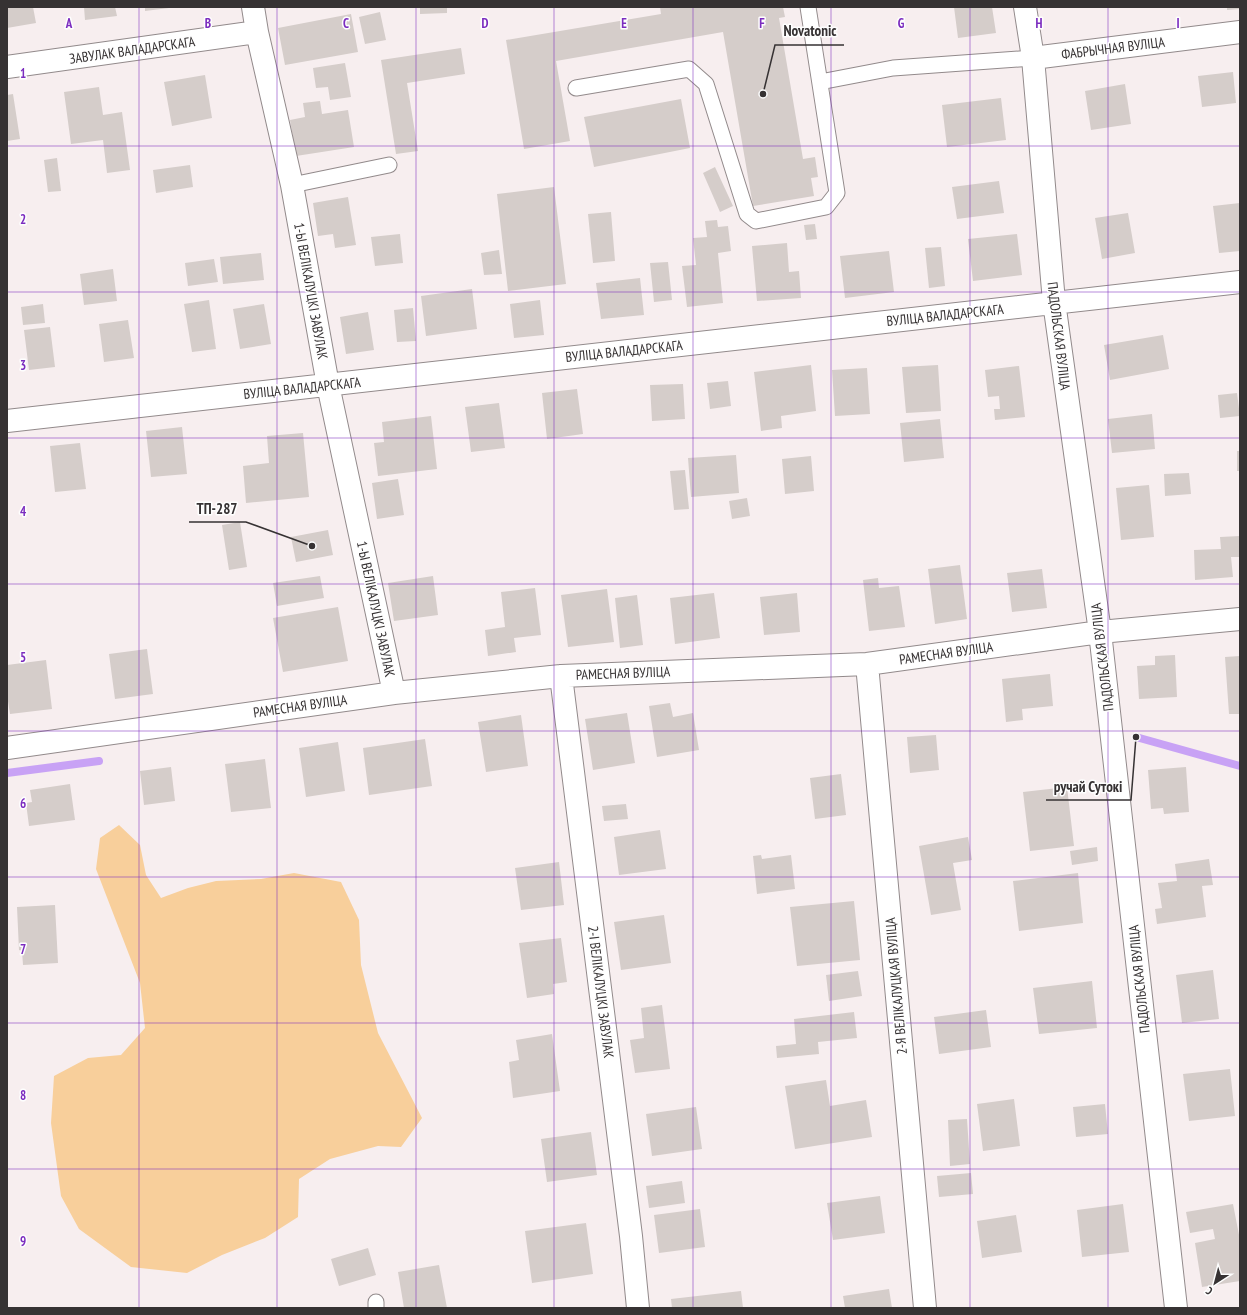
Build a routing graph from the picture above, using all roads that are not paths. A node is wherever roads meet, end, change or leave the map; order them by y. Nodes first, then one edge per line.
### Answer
1 (253, 7) edge
2 (808, 7) edge
3 (1025, 7) edge
4 (257, 32) junction
5 (1240, 32) edge
6 (1033, 58) junction
7 (7, 67) edge
8 (820, 82) junction
9 (576, 88) dead end
10 (389, 165) dead end
11 (292, 185) junction
12 (1240, 282) edge
13 (1054, 302) junction
14 (328, 385) junction
15 (7, 420) edge
16 (1240, 619) edge
17 (1100, 632) junction
18 (867, 664) junction
19 (561, 676) junction
20 (394, 693) junction
21 (7, 748) edge
22 (638, 1308) edge
23 (925, 1308) edge
24 (1176, 1308) edge

1 - 4 street, 1-Ы ВЕЛІКАЛУЦКІ ЗАВУЛАК
2 - 8 lane
3 - 6 street, ПАДОЛЬСКАЯ ВУЛІЦА
4 - 7 street, ЗАВУЛАК ВАЛАДАРСКАГА
4 - 11 street, 1-Ы ВЕЛІКАЛУЦКІ ЗАВУЛАК
5 - 6 street, ФАБРЫЧНАЯ ВУЛІЦА
6 - 8 lane
6 - 13 street, ПАДОЛЬСКАЯ ВУЛІЦА
8 - 9 lane
10 - 11 lane
11 - 14 street, 1-Ы ВЕЛІКАЛУЦКІ ЗАВУЛАК
12 - 13 street, ВУЛІЦА ВАЛАДАРСКАГА
13 - 14 street, ВУЛІЦА ВАЛАДАРСКАГА
13 - 17 street, ПАДОЛЬСКАЯ ВУЛІЦА
14 - 15 street, ВУЛІЦА ВАЛАДАРСКАГА
14 - 20 street, 1-Ы ВЕЛІКАЛУЦКІ ЗАВУЛАК
16 - 17 street, РАМЕСНАЯ ВУЛІЦА
17 - 18 street, РАМЕСНАЯ ВУЛІЦА
17 - 24 street, ПАДОЛЬСКАЯ ВУЛІЦА
18 - 19 street, РАМЕСНАЯ ВУЛІЦА
18 - 23 street, 2-Я ВЕЛІКАЛУЦКАЯ ВУЛІЦА
19 - 20 street, РАМЕСНАЯ ВУЛІЦА
19 - 22 street, 2-І ВЕЛІКАЛУЦКІ ЗАВУЛАК
20 - 21 street, РАМЕСНАЯ ВУЛІЦА

